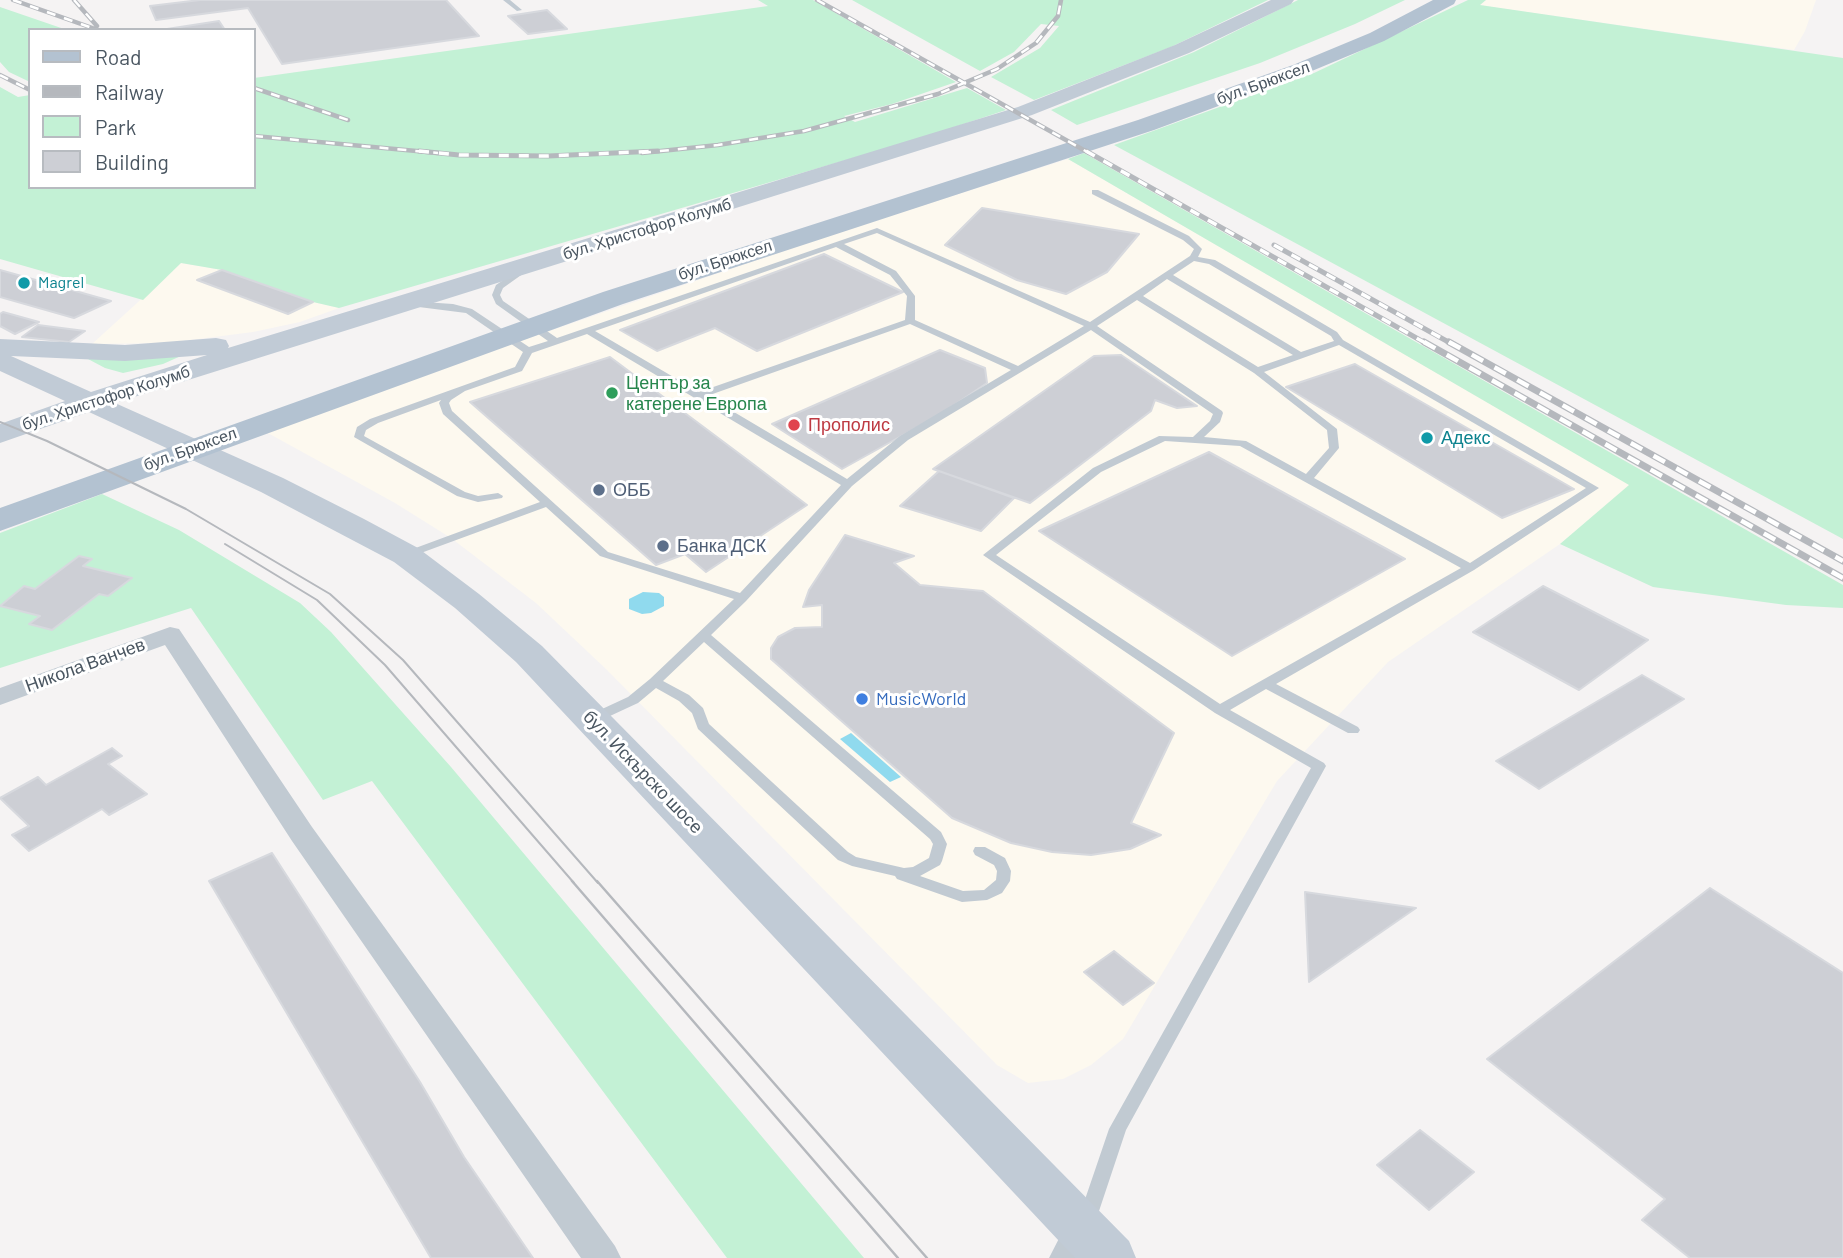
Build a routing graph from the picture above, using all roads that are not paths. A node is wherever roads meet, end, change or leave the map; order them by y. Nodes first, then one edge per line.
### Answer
1 (506, 0) edge
2 (1285, 0) edge
3 (1419, 0) edge
4 (1447, 0) edge
5 (519, 10) dead end
6 (1095, 192) dead end
7 (837, 244) junction
8 (1193, 258) junction
9 (534, 264) junction
10 (1168, 276) junction
11 (1137, 296) junction
12 (411, 303) junction
13 (911, 321) junction
14 (351, 322) junction
15 (1091, 326) junction
16 (587, 330) junction
17 (555, 341) junction
18 (1340, 342) junction
19 (0, 347) edge
20 (528, 351) junction
21 (1301, 356) junction
22 (0, 361) edge
23 (1019, 370) junction
24 (1257, 372) junction
25 (462, 389) junction
26 (698, 396) junction
27 (91, 401) junction
28 (0, 434) edge
29 (1195, 440) junction
30 (422, 474) joint
31 (1307, 479) junction
32 (848, 484) junction
33 (498, 496) dead end
34 (0, 497) edge
35 (547, 503) junction
36 (0, 520) edge
37 (406, 555) junction
38 (1470, 568) junction
39 (742, 598) junction
40 (704, 636) junction
41 (655, 682) junction
42 (1266, 684) junction
43 (0, 697) edge
44 (1220, 710) junction
45 (592, 719) junction
46 (1353, 730) dead end
47 (980, 851) dead end
48 (892, 871) junction
49 (1087, 1249) edge
50 (602, 1258) edge

1 - 5 lane
2 - 9 street, бул. Христофор Колумб
3 - 34 main road, бул. Брюксел
4 - 36 main road, бул. Брюксел
6 - 8 lane
7 - 13 lane
7 - 15 lane
7 - 16 lane
8 - 10 lane
8 - 18 lane
9 - 12 street, бул. Христофор Колумб
9 - 17 lane
10 - 11 lane
10 - 21 lane
11 - 15 lane
11 - 24 lane
12 - 14 street, бул. Христофор Колумб
12 - 20 lane
13 - 23 lane
13 - 26 lane
14 - 19 street
14 - 27 street, бул. Христофор Колумб
15 - 23 lane
15 - 29 lane
16 - 17 lane
16 - 26 lane
17 - 20 lane
18 - 21 lane
18 - 38 lane
20 - 25 lane
21 - 24 lane
22 - 27 street, бул. Искърско шосе
23 - 32 lane
24 - 31 lane
25 - 30 lane
25 - 35 lane
26 - 32 lane
27 - 28 street, бул. Христофор Колумб
27 - 37 street, бул. Искърско шосе
29 - 31 lane
29 - 44 lane
30 - 33 lane
31 - 38 lane
32 - 39 lane
35 - 37 lane
35 - 39 lane
37 - 45 street, бул. Искърско шосе
38 - 42 lane
39 - 40 lane
40 - 41 lane
40 - 48 lane
41 - 45 lane
41 - 48 lane
42 - 44 lane
42 - 46 lane
43 - 50 street, Никола Ванчев
44 - 49 lane
45 - 49 street, бул. Искърско шосе
47 - 48 lane

